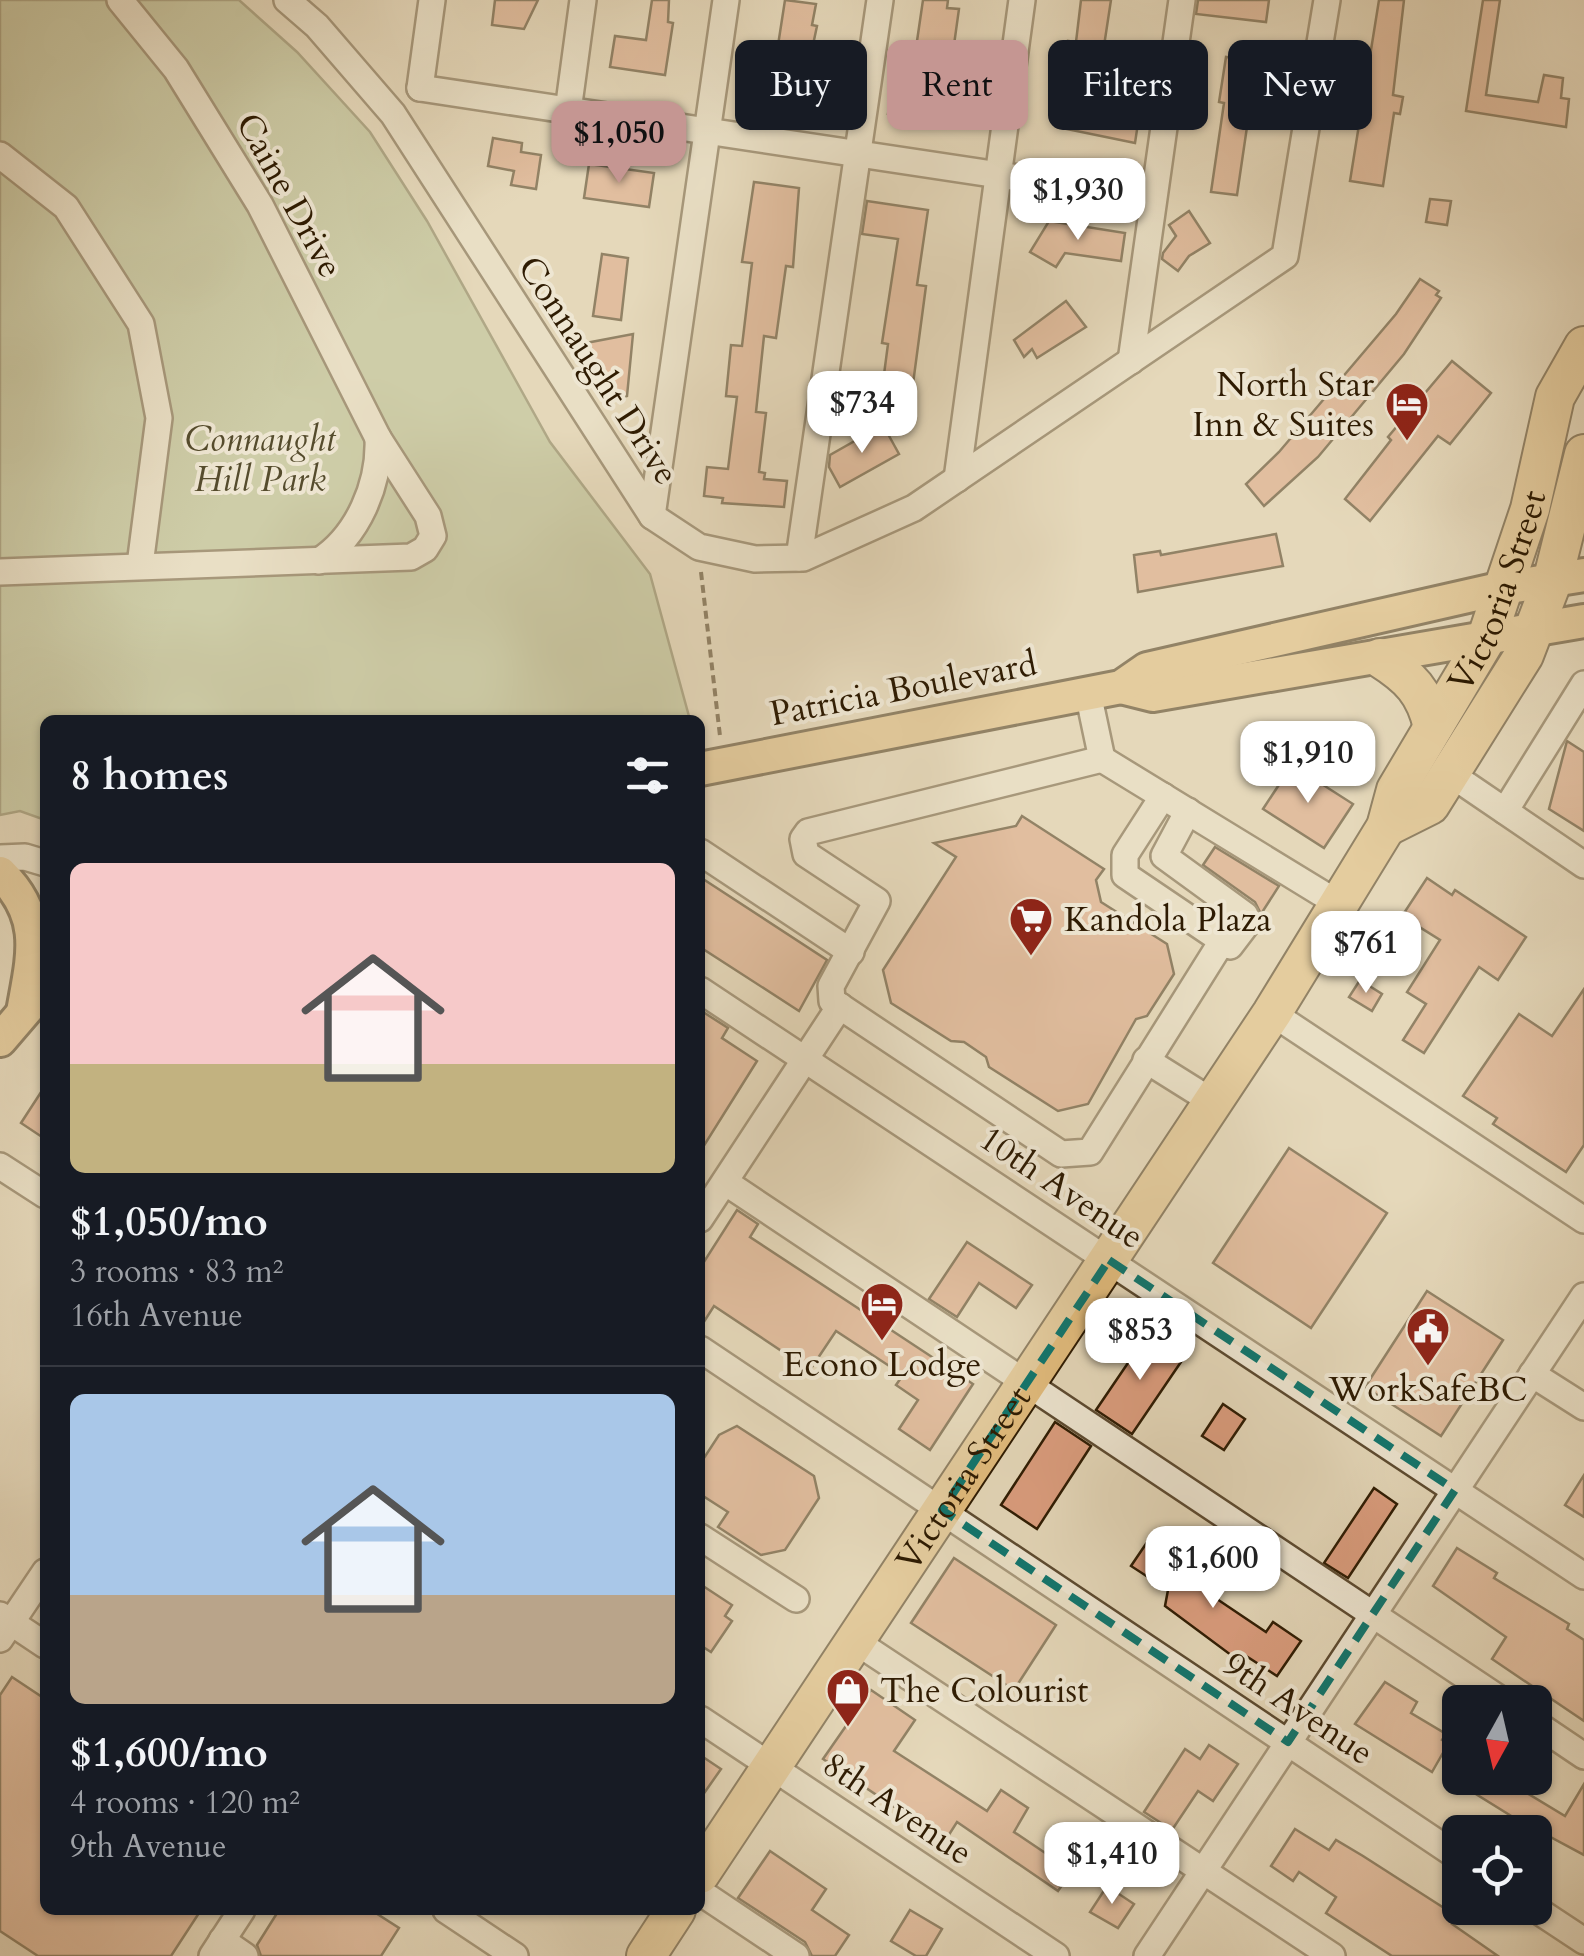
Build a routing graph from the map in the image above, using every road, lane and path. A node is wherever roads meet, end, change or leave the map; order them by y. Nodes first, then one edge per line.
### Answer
1 (120, 0) edge
2 (287, 0) edge
3 (432, 0) edge
4 (583, 0) edge
5 (726, 0) edge
6 (880, 0) edge
7 (1022, 0) edge
8 (1182, 0) edge
9 (1327, 0) edge
10 (420, 88) junction
11 (568, 112) junction
12 (393, 114) junction
13 (707, 131) junction
14 (860, 153) junction
15 (0, 155) edge
16 (1001, 175) junction
17 (1152, 198) junction
18 (1584, 346) edge
19 (1130, 361) junction
20 (378, 438) junction
21 (1584, 454) edge
22 (957, 479) junction
23 (1578, 515) edge
24 (652, 516) junction
25 (699, 547) junction
26 (799, 558) junction
27 (318, 560) junction
28 (140, 565) junction
29 (0, 572) edge
30 (1568, 578) edge
31 (1503, 588) junction
32 (1584, 621) edge
33 (1536, 631) junction
34 (1487, 638) junction
35 (1380, 658) junction
36 (1584, 684) edge
37 (1121, 686) junction
38 (1088, 693) junction
39 (1433, 727) junction
40 (1102, 759) junction
41 (712, 766) edge
42 (1452, 775) junction
43 (1163, 796) junction
44 (1505, 811) junction
45 (1188, 812) junction
46 (1386, 827) junction
47 (705, 855) edge
48 (0, 858) edge
49 (40, 862) edge
50 (1584, 865) edge
51 (0, 873) edge
52 (1339, 904) junction
53 (1221, 943) junction
54 (851, 952) junction
55 (705, 993) edge
56 (34, 1000) edge
57 (840, 1006) junction
58 (1272, 1014) junction
59 (0, 1040) edge
60 (806, 1059) junction
61 (1146, 1060) junction
62 (1213, 1102) junction
63 (0, 1166) edge
64 (724, 1182) junction
65 (40, 1192) edge
66 (705, 1211) edge
67 (1584, 1220) edge
68 (1108, 1260) junction
69 (1584, 1296) edge
70 (705, 1362) edge
71 (1532, 1374) junction
72 (1027, 1382) junction
73 (1584, 1408) edge
74 (1455, 1490) junction
75 (942, 1510) junction
76 (705, 1539) edge
77 (1584, 1576) edge
78 (40, 1578) edge
79 (796, 1599) dead end
80 (1372, 1615) junction
81 (4, 1625) edge
82 (856, 1640) junction
83 (40, 1643) edge
84 (1478, 1685) edge
85 (705, 1721) edge
86 (1552, 1735) edge
87 (1288, 1742) junction
88 (1584, 1756) edge
89 (772, 1766) junction
90 (1442, 1846) edge
91 (705, 1866) edge
92 (1203, 1871) junction
93 (705, 1895) edge
94 (239, 1915) edge
95 (454, 1915) edge
96 (673, 1915) edge
97 (1552, 1920) edge
98 (1584, 1941) edge
99 (217, 1948) edge
100 (245, 1956) edge
101 (515, 1956) edge
102 (646, 1956) edge
103 (796, 1956) edge
104 (1056, 1956) edge
105 (1146, 1956) edge
106 (1332, 1956) edge

1 - 20 street, Caine Drive
2 - 12 street, Connaught Drive
3 - 10 street
4 - 11 street
5 - 13 street
6 - 14 street
7 - 16 street
8 - 17 street
9 - 19 street, Connaught Drive
10 - 11 street
10 - 12 street
11 - 13 street
12 - 24 street, Connaught Drive
13 - 14 street
13 - 24 street
14 - 16 street
14 - 26 street
15 - 28 street
16 - 17 street
16 - 22 street
17 - 19 street
18 - 31 highway, Victoria Street
19 - 22 street, Connaught Drive
20 - 27 street
20 - 27 street, Caine Drive
21 - 23 highway, Victoria Street
22 - 26 street, Connaught Drive
23 - 30 highway, Victoria Street
24 - 25 street, Connaught Drive
25 - 26 street, Connaught Drive
25 - 41 path
27 - 28 street, Caine Drive
28 - 29 street, Caine Drive
30 - 31 main road, Patricia Boulevard
30 - 33 highway, Victoria Street
31 - 34 highway, Victoria Street
31 - 37 main road, Patricia Boulevard
32 - 33 main road, Patricia Boulevard
33 - 34 main road, Patricia Boulevard
33 - 42 highway, Victoria Street
34 - 35 main road, Patricia Boulevard
34 - 39 highway, Victoria Street
35 - 37 main road, Patricia Boulevard
35 - 39 highway
36 - 44 street
37 - 38 main road, Patricia Boulevard
38 - 40 street
38 - 41 main road, Patricia Boulevard
39 - 46 highway, Victoria Street
40 - 43 street
40 - 54 street
42 - 44 street
42 - 46 highway, Victoria Street
43 - 45 street
43 - 53 street
44 - 50 street
45 - 52 street
45 - 53 street
46 - 52 highway, Victoria Street
47 - 54 street
48 - 49 street
51 - 56 main road
52 - 58 highway, Victoria Street
53 - 61 street
54 - 57 street
55 - 60 street, 10th Avenue
56 - 59 main road
57 - 60 street
57 - 61 street
58 - 62 highway, Victoria Street
58 - 67 street
60 - 64 street
60 - 68 street, 10th Avenue
61 - 62 street
62 - 68 highway, Victoria Street
63 - 65 street
64 - 66 street
64 - 72 street
68 - 72 highway, Victoria Street
68 - 74 street, 10th Avenue
69 - 71 street
70 - 75 street, 9th Avenue
71 - 73 street
71 - 74 street
72 - 75 highway, Victoria Street
72 - 80 street
74 - 77 street, 10th Avenue
74 - 80 street
75 - 82 highway, Victoria Street
75 - 87 street, 9th Avenue
76 - 79 street
78 - 81 street
80 - 84 street
80 - 87 street
81 - 83 street
82 - 89 highway, Victoria Street
82 - 92 street
85 - 89 street, 8th Avenue
86 - 88 street
87 - 90 street, 9th Avenue
87 - 92 street
89 - 91 highway, Victoria Street
89 - 104 street, 8th Avenue
92 - 105 street
92 - 106 street
93 - 103 street
94 - 99 street
95 - 101 street
96 - 102 highway
97 - 98 street
99 - 100 street

